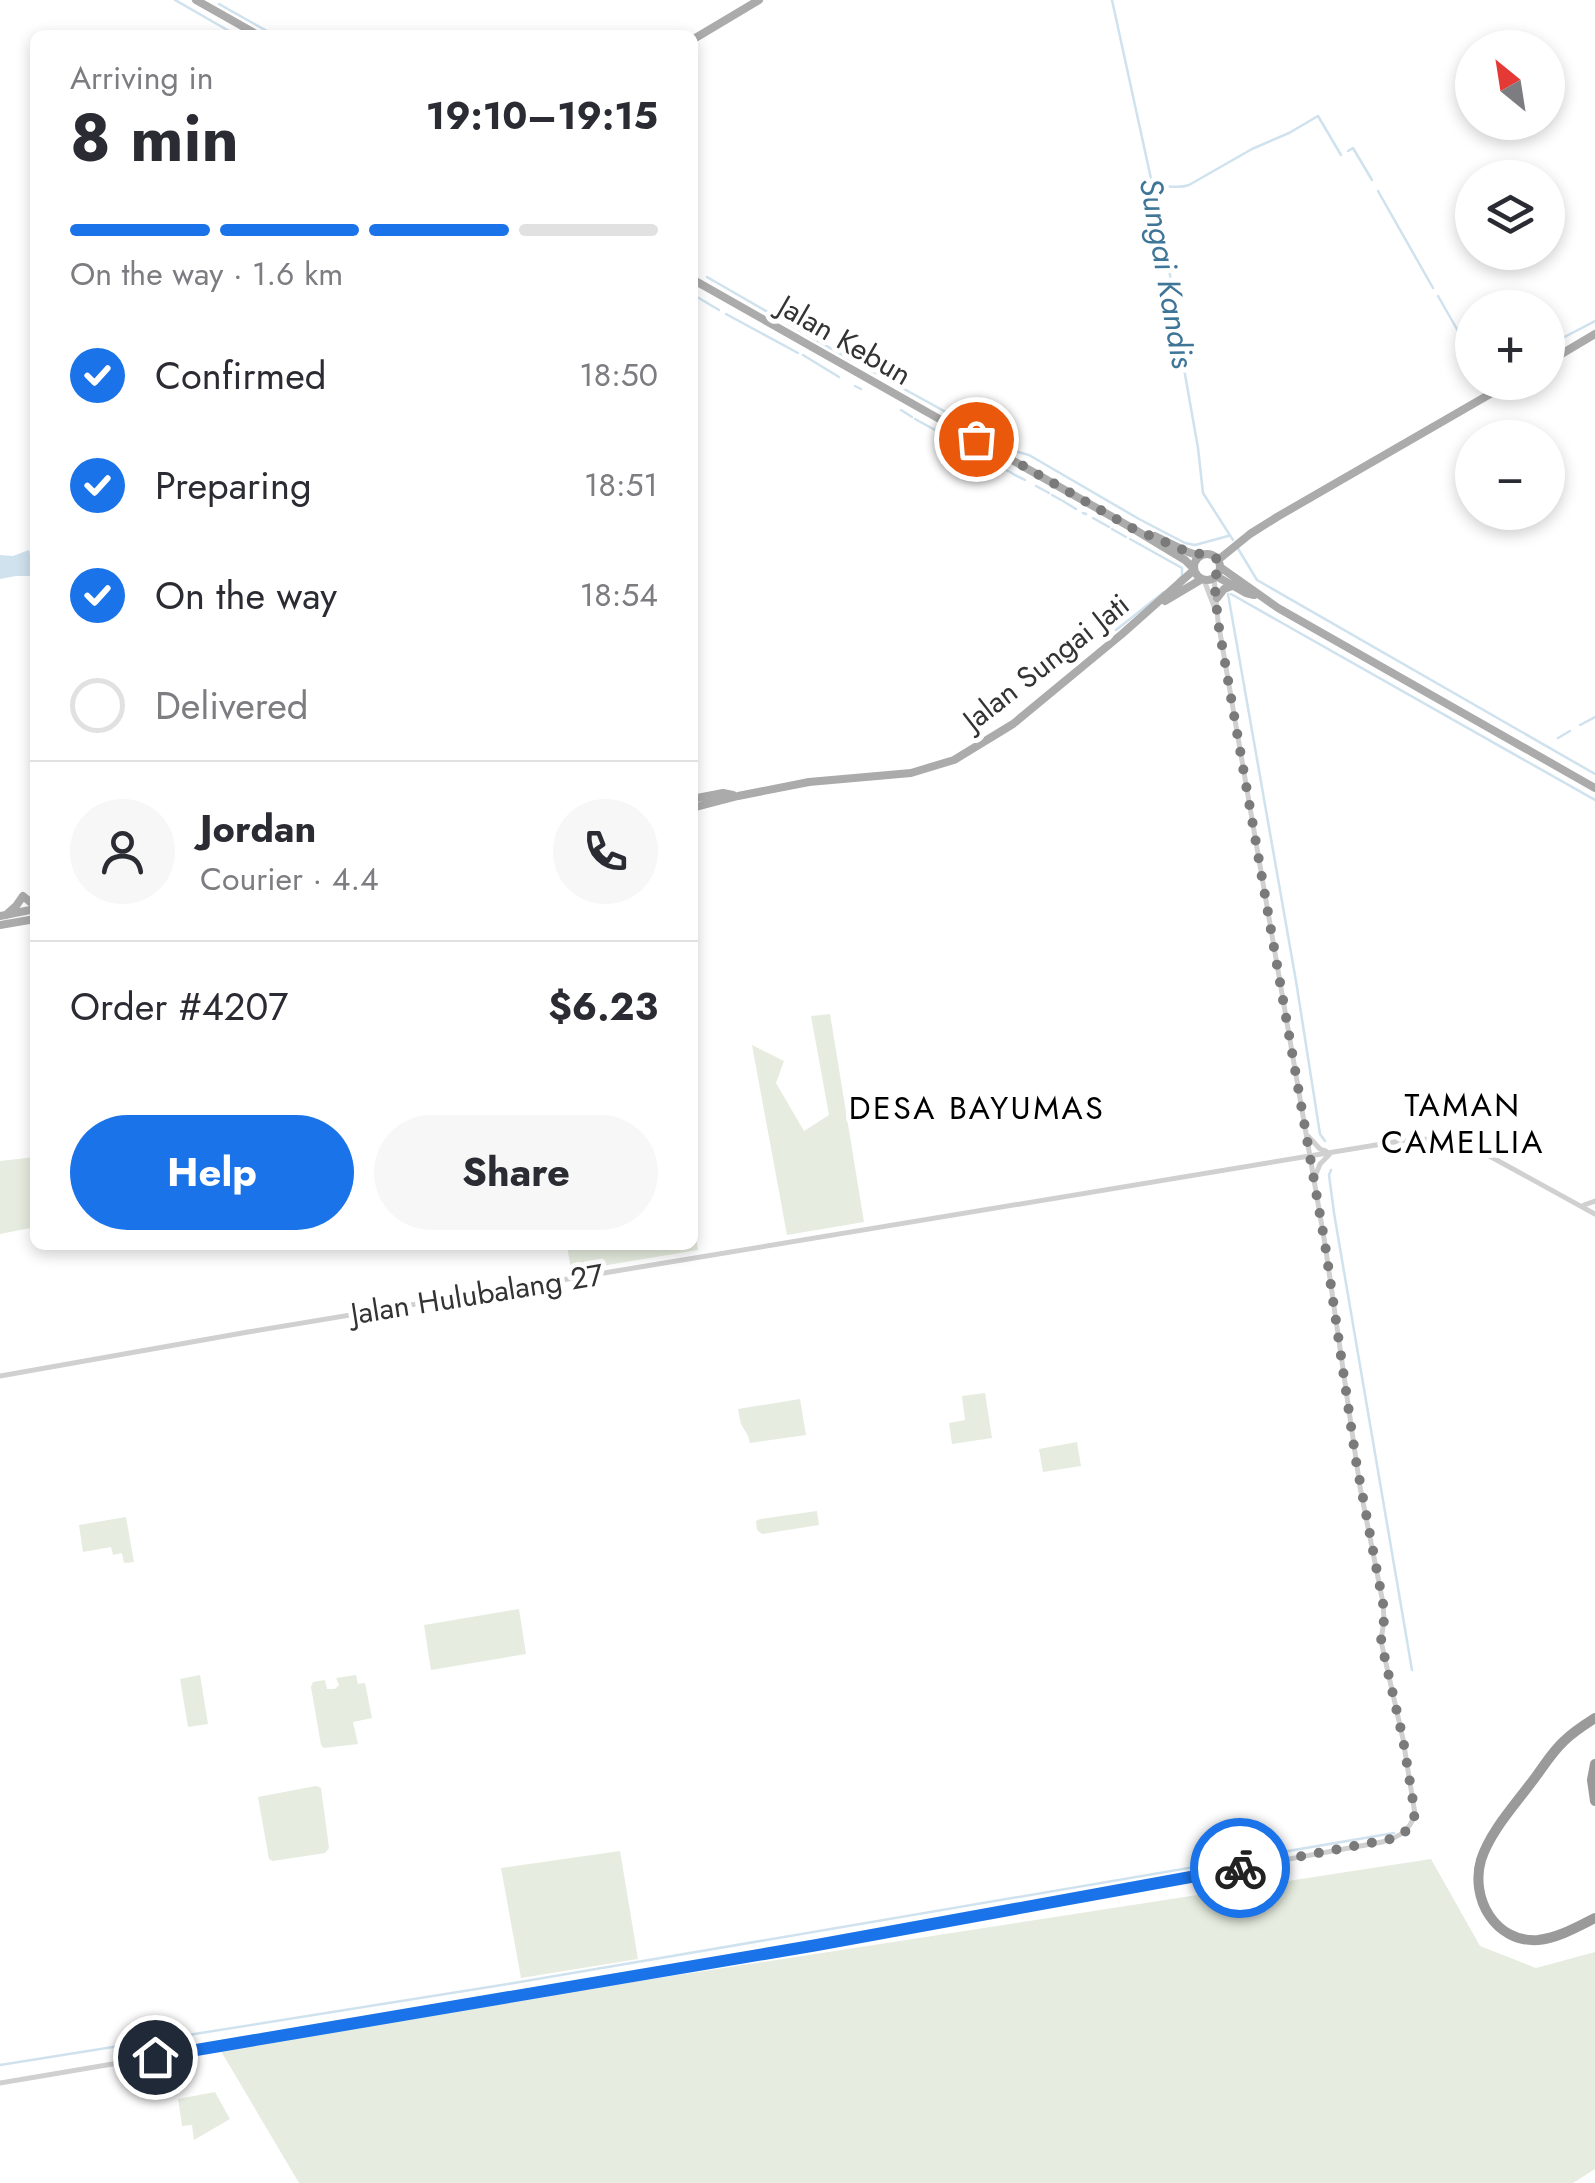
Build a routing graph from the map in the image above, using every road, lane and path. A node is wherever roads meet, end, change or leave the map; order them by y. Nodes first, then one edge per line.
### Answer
1 (196, 0) edge
2 (759, 0) edge
3 (249, 30) edge
4 (698, 36) edge
5 (698, 282) edge
6 (1595, 334) edge
7 (1565, 352) edge
8 (1480, 400) edge
9 (1132, 528) junction
10 (1250, 534) junction
11 (1228, 550) junction
12 (1203, 555) junction
13 (1194, 569) junction
14 (1212, 573) junction
15 (1232, 586) junction
16 (1250, 588) junction
17 (1258, 596) junction
18 (1217, 598) junction
19 (1148, 611) junction
20 (1218, 622) junction
21 (1595, 788) edge
22 (738, 796) junction
23 (698, 798) edge
24 (698, 806) edge
25 (30, 903) edge
26 (30, 909) edge
27 (3, 915) edge
28 (30, 920) edge
29 (0, 925) edge
30 (1306, 1134) junction
31 (1328, 1153) junction
32 (1309, 1156) junction
33 (1314, 1181) junction
34 (1595, 1201) edge
35 (1581, 1206) junction
36 (1595, 1214) edge
37 (0, 1376) edge
38 (1595, 1718) edge
39 (1595, 1764) edge
40 (1595, 1801) edge
41 (1595, 1918) edge
42 (0, 2083) edge

1 - 3 main road
2 - 4 main road
5 - 9 main road, Jalan Kebun
6 - 7 main road
8 - 10 main road
9 - 12 main road, Jalan Kebun
9 - 13 main road, Jalan Kebun
10 - 11 main road
10 - 12 main road
11 - 14 main road
11 - 16 main road
12 - 13 main road
12 - 14 main road, Jalan Kebun
13 - 14 main road, Jalan Kebun
13 - 19 main road, Jalan Sungai Jati
14 - 15 main road
14 - 16 main road
14 - 18 street
14 - 19 main road
14 - 20 street
15 - 17 main road
15 - 18 main road
16 - 17 main road
17 - 21 main road
18 - 20 street
19 - 22 main road, Jalan Sungai Jati
20 - 30 street
22 - 23 main road, Jalan Sungai Jati
22 - 24 main road, Jalan Sungai Jati
25 - 27 main road
26 - 27 main road
28 - 29 main road
30 - 31 street
30 - 32 street
31 - 32 street, Jalan Hulubalang 27
31 - 33 street
31 - 35 street, Jalan Hulubalang 27
32 - 33 street
32 - 37 street, Jalan Hulubalang 27
33 - 42 street
34 - 35 street
35 - 36 street, Jalan Hulubalang 27
38 - 41 highway
39 - 40 highway

